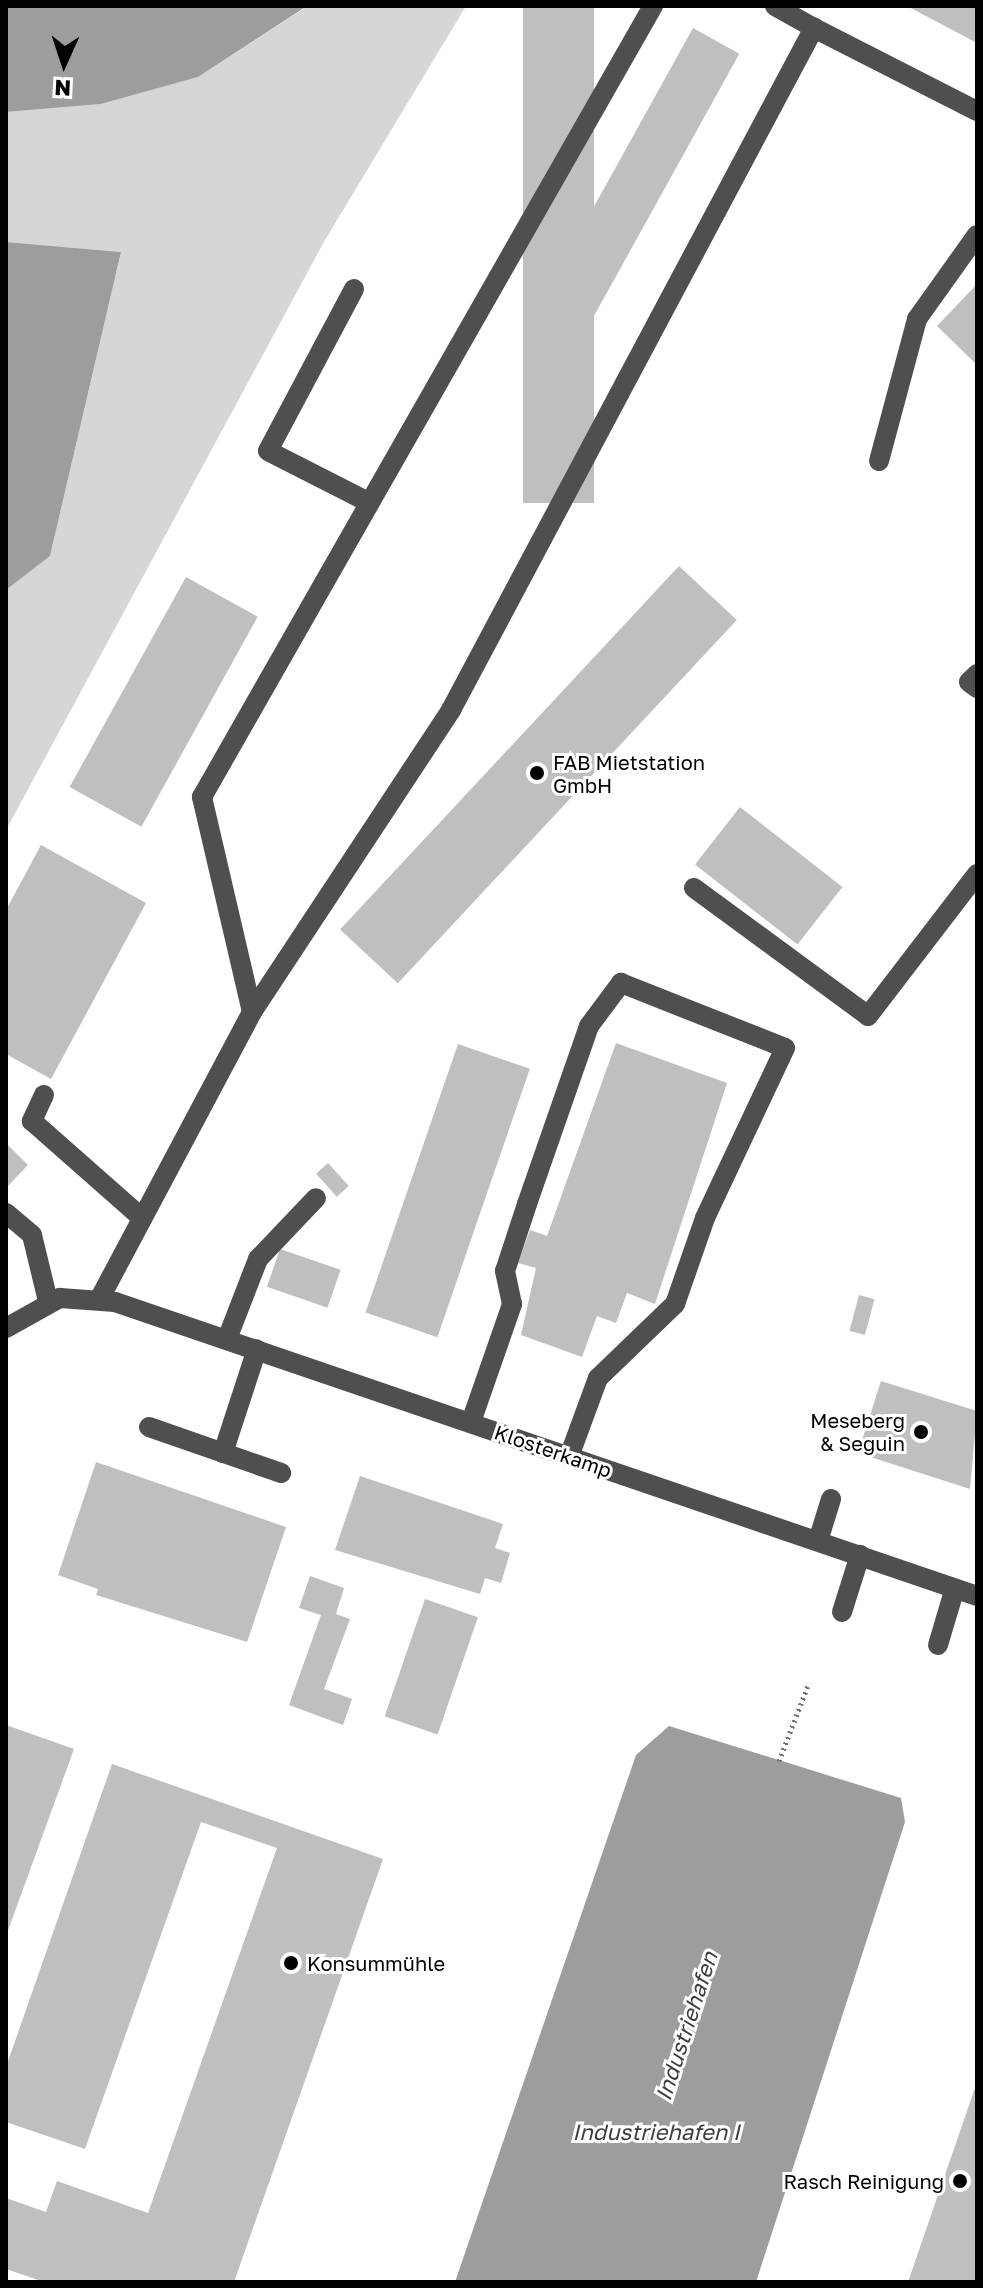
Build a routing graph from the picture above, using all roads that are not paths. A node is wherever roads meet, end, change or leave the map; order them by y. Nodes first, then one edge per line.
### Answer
1 (653, 6) edge
2 (775, 6) edge
3 (814, 28) junction
4 (977, 111) edge
5 (977, 235) edge
6 (354, 289) dead end
7 (879, 461) dead end
8 (370, 503) junction
9 (977, 674) edge
10 (977, 688) edge
11 (977, 874) edge
12 (694, 888) dead end
13 (252, 1012) junction
14 (44, 1095) dead end
15 (316, 1198) dead end
16 (6, 1213) edge
17 (142, 1218) junction
18 (100, 1298) junction
19 (48, 1301) junction
20 (6, 1328) edge
21 (227, 1339) junction
22 (257, 1349) junction
23 (471, 1422) junction
24 (149, 1427) dead end
25 (223, 1453) junction
26 (569, 1457) junction
27 (281, 1473) dead end
28 (831, 1499) dead end
29 (818, 1541) junction
30 (860, 1555) junction
31 (955, 1588) junction
32 (977, 1596) edge
33 (842, 1612) dead end
34 (938, 1645) dead end

1 - 8 street
2 - 3 street
3 - 4 street
3 - 13 street
5 - 7 street
6 - 8 street
8 - 13 street
9 - 10 street
11 - 12 street
13 - 17 street
14 - 17 street
15 - 21 street
16 - 19 street
17 - 18 street
18 - 19 street, Klosterkamp
18 - 21 street, Klosterkamp
19 - 20 street
21 - 22 street, Klosterkamp
22 - 23 street, Klosterkamp
22 - 25 street
23 - 26 street, Klosterkamp
23 - 26 street
24 - 25 street
25 - 27 street
26 - 29 street, Klosterkamp
28 - 29 street
29 - 30 street, Klosterkamp
30 - 31 street, Klosterkamp
30 - 33 street
31 - 32 street, Klosterkamp
31 - 34 street

